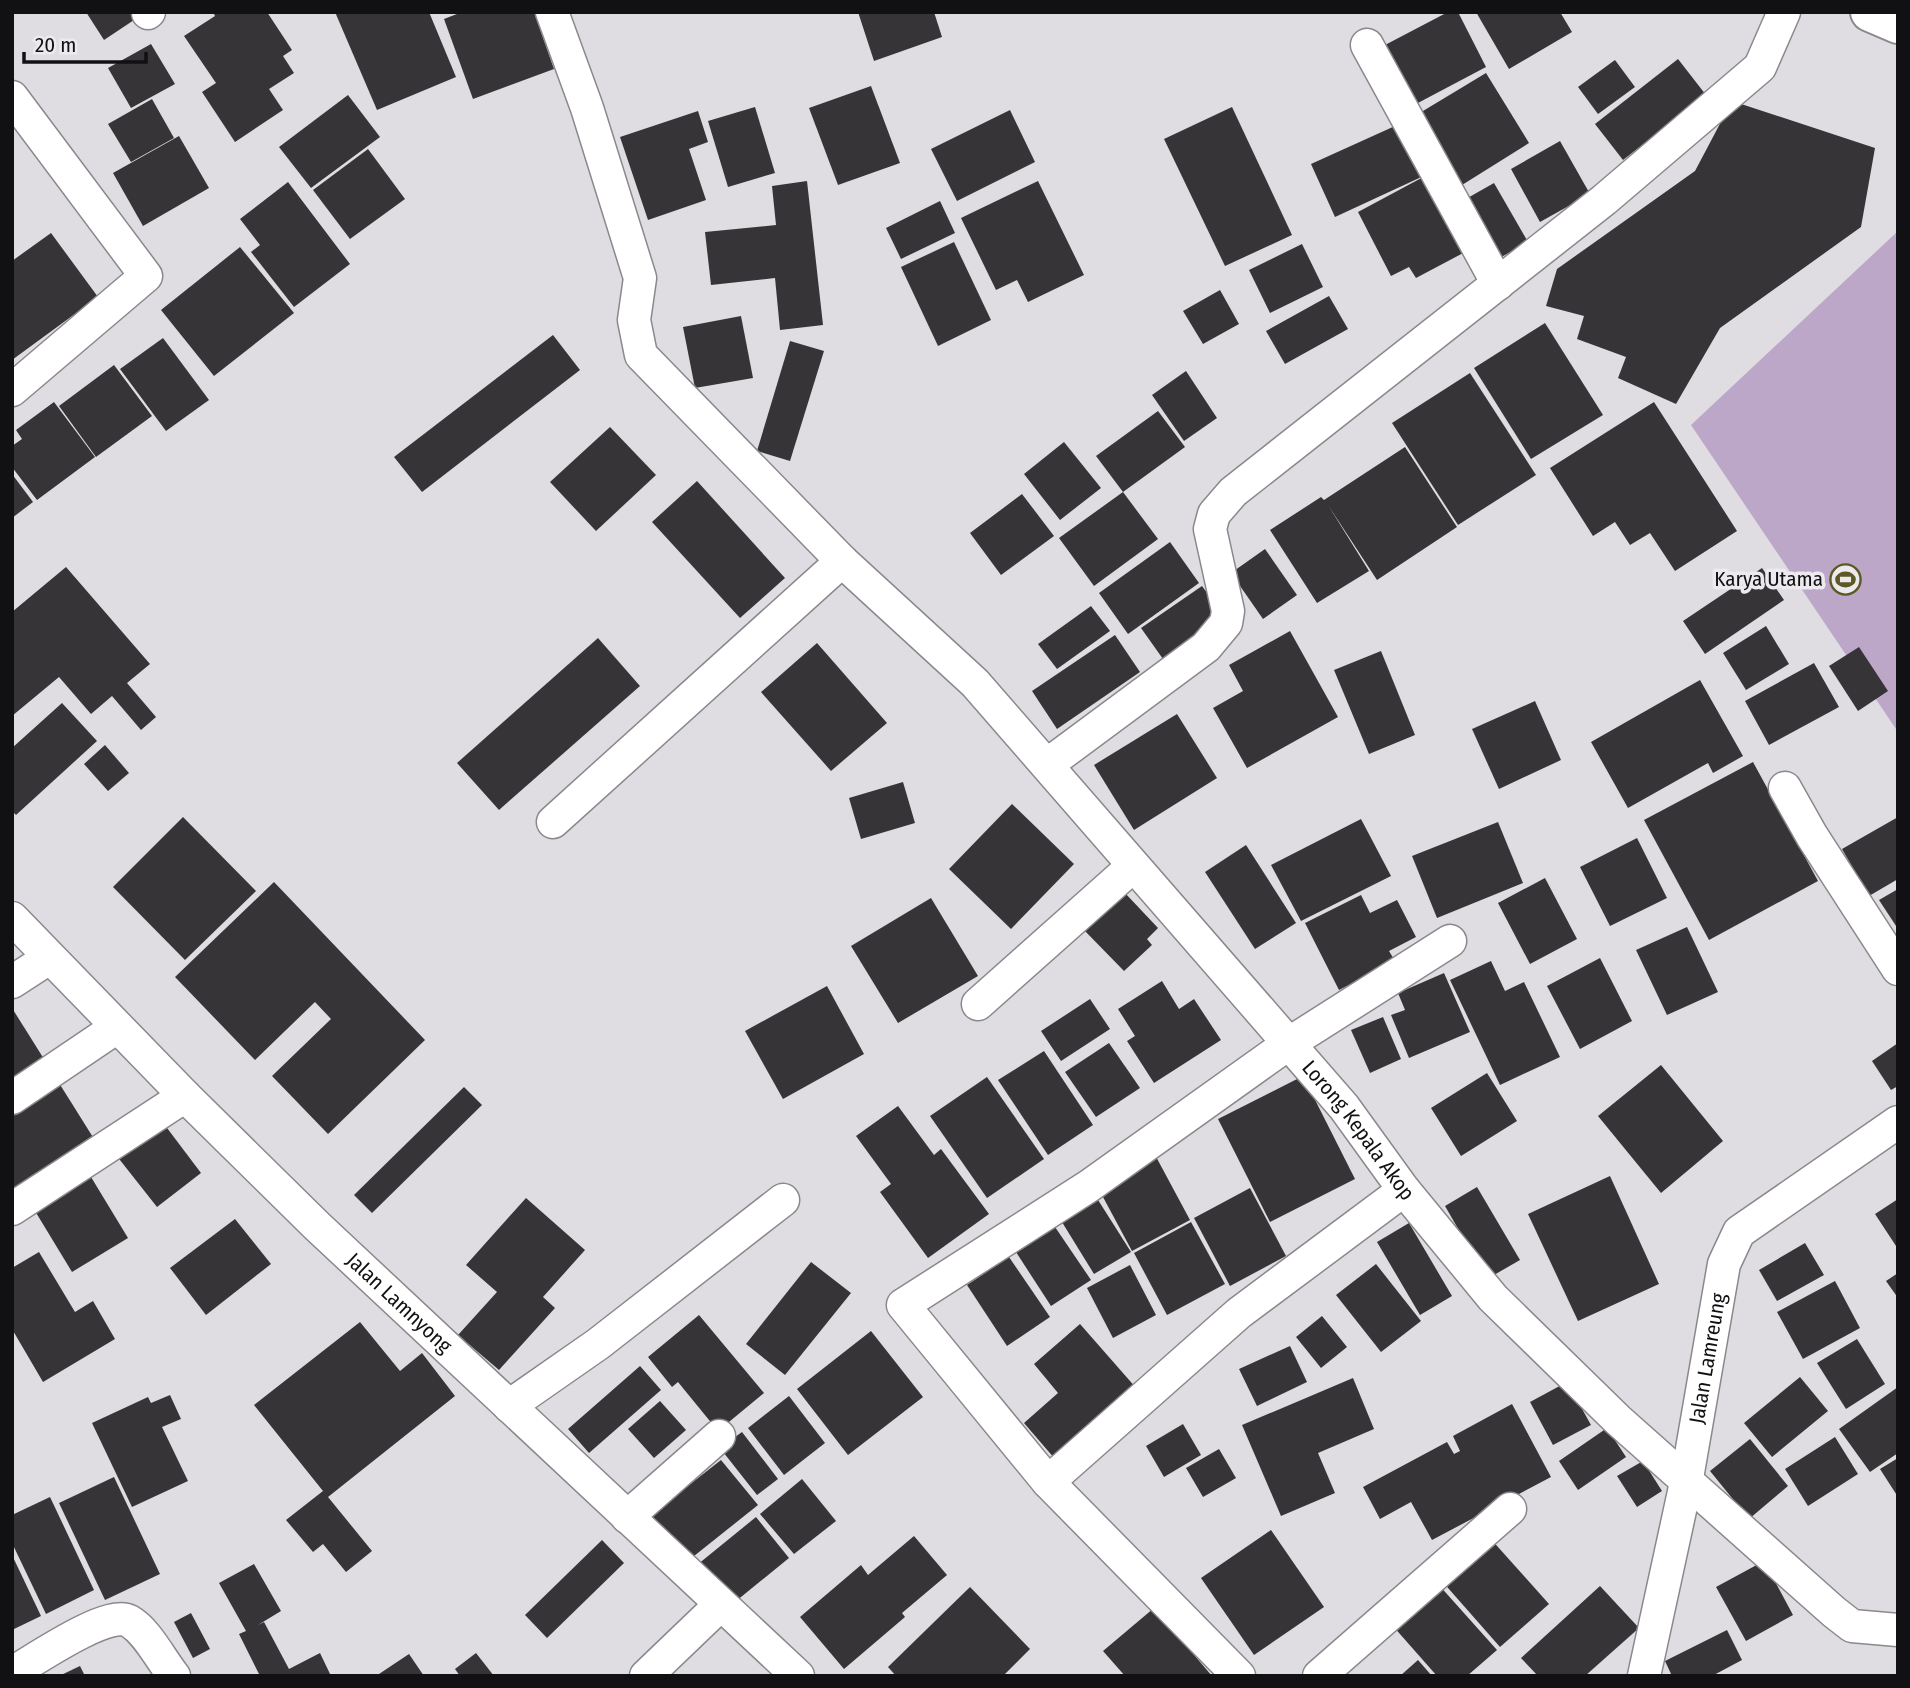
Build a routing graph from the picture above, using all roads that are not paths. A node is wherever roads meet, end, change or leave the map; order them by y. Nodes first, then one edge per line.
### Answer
1 (552, 12) edge
2 (1784, 12) edge
3 (1870, 12) edge
4 (1898, 24) edge
5 (1367, 45) dead end
6 (12, 97) edge
7 (1498, 284) junction
8 (12, 390) edge
9 (842, 561) junction
10 (1048, 764) junction
11 (1785, 788) dead end
12 (553, 822) dead end
13 (1132, 867) junction
14 (12, 918) edge
15 (1450, 941) dead end
16 (49, 958) junction
17 (1898, 969) edge
18 (12, 982) edge
19 (978, 1004) dead end
20 (117, 1027) junction
21 (1288, 1044) junction
22 (185, 1096) junction
23 (12, 1098) edge
24 (1898, 1122) edge
25 (1404, 1190) junction
26 (783, 1200) dead end
27 (12, 1209) edge
28 (509, 1406) junction
29 (719, 1436) dead end
30 (1687, 1478) junction
31 (1048, 1482) junction
32 (1510, 1509) dead end
33 (627, 1517) junction
34 (719, 1605) junction
35 (1898, 1630) edge
36 (12, 1672) edge
37 (174, 1676) edge
38 (646, 1676) edge
39 (798, 1676) edge
40 (1239, 1676) edge
41 (1319, 1676) edge
42 (1644, 1676) edge

1 - 9 street, Lorong Kepala Akop
2 - 7 street
3 - 4 street
5 - 7 street
6 - 8 street
7 - 10 street
9 - 10 street, Lorong Kepala Akop
9 - 12 street
10 - 13 street, Lorong Kepala Akop
11 - 17 street
13 - 19 street
13 - 21 street, Lorong Kepala Akop
14 - 16 street, Jalan Lamnyong
15 - 21 street
16 - 18 street
16 - 20 street, Jalan Lamnyong
20 - 22 street, Jalan Lamnyong
20 - 23 street
21 - 25 street, Lorong Kepala Akop
21 - 31 street
22 - 27 street
22 - 28 street, Jalan Lamnyong
24 - 30 street, Jalan Lamreung
25 - 30 street, Lorong Kepala Akop
25 - 31 street
26 - 28 street
28 - 33 street, Jalan Lamnyong
29 - 33 street
30 - 35 street, Lorong Kepala Akop
30 - 42 street, Jalan Lamreung
31 - 40 street
32 - 41 street
33 - 34 street, Jalan Lamnyong
34 - 38 street
34 - 39 street, Jalan Lamnyong
36 - 37 street

